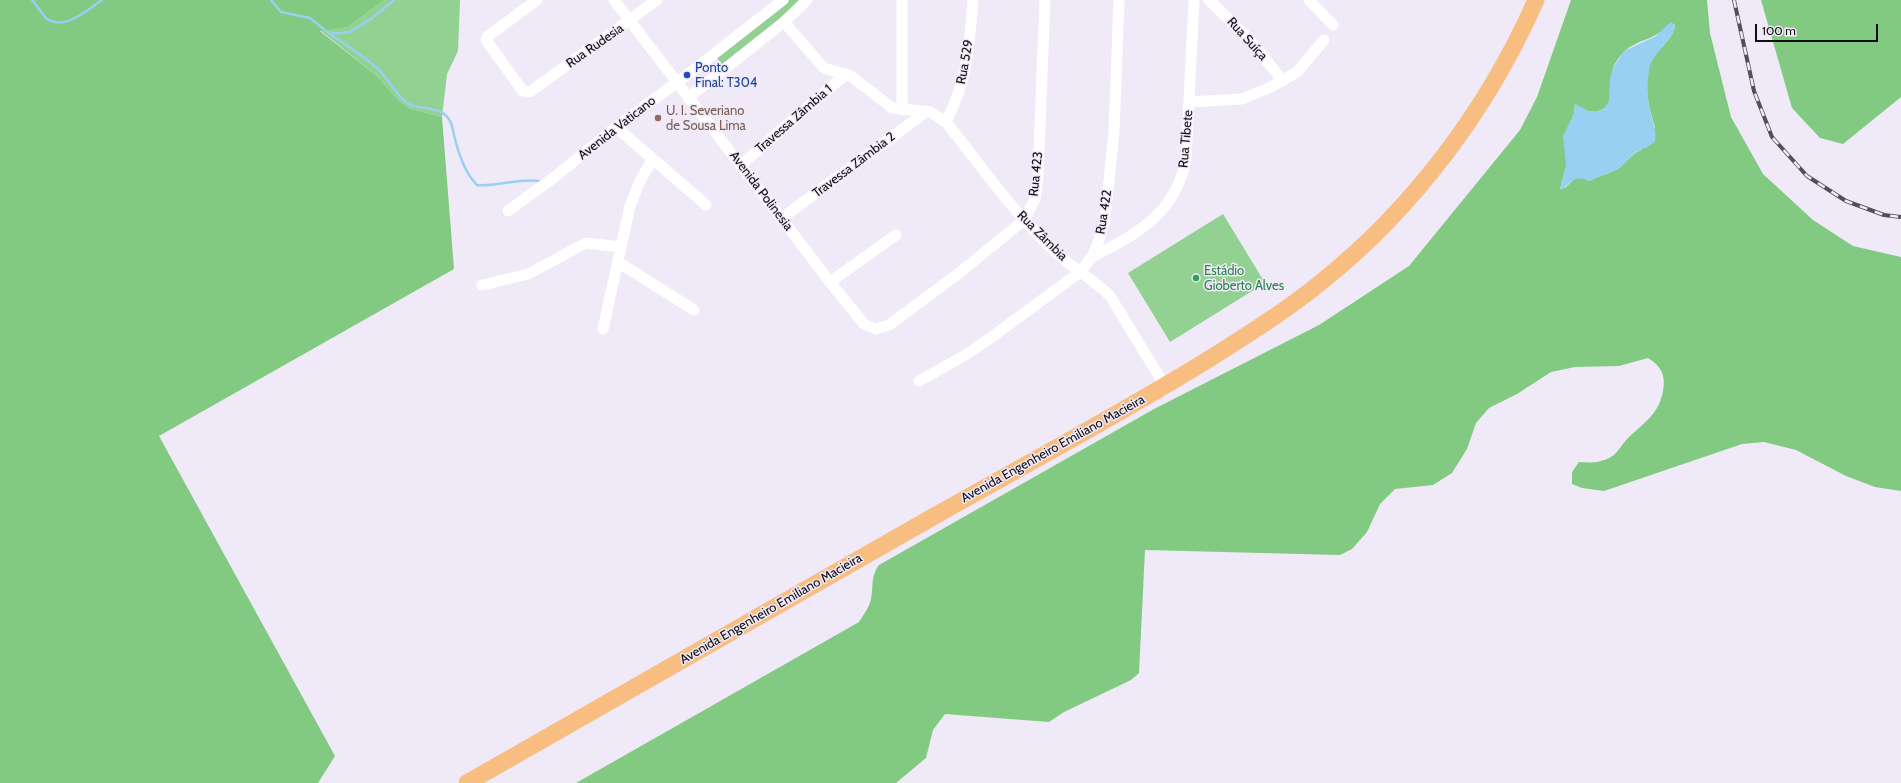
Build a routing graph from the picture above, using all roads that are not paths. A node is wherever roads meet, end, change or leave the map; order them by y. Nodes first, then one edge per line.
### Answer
1 (537, 0) edge
2 (614, 0) edge
3 (657, 0) edge
4 (783, 0) edge
5 (808, 0) edge
6 (902, 0) edge
7 (973, 0) edge
8 (1045, 0) edge
9 (1119, 0) edge
10 (1194, 0) edge
11 (1209, 0) edge
12 (1309, 0) edge
13 (1536, 0) edge
14 (769, 4) edge
15 (630, 21) junction
16 (784, 22) junction
17 (1333, 25) dead end
18 (1324, 40) dead end
19 (698, 67) junction
20 (846, 74) junction
21 (1283, 81) junction
22 (709, 82) junction
23 (676, 83) junction
24 (688, 98) junction
25 (1189, 102) junction
26 (902, 110) junction
27 (926, 112) junction
28 (946, 122) junction
29 (616, 127) junction
30 (652, 160) junction
31 (742, 164) junction
32 (706, 205) dead end
33 (508, 211) dead end
34 (782, 218) junction
35 (1024, 220) junction
36 (896, 235) dead end
37 (621, 247) junction
38 (1092, 257) junction
39 (618, 262) junction
40 (1080, 272) junction
41 (830, 282) junction
42 (482, 286) dead end
43 (694, 310) dead end
44 (864, 324) joint
45 (603, 330) dead end
46 (919, 380) dead end
47 (1165, 386) junction
48 (467, 783) edge

1 - 15 street, Rua Rudesia
2 - 15 street, Avenida Polinesia
3 - 15 street, Rua Rudesia
4 - 14 street, Avenida Vaticano
5 - 16 street
6 - 26 street
7 - 28 street, Rua 529
8 - 35 street, Rua 423
9 - 38 street, Rua 422
10 - 25 street, Rua Tibete
11 - 21 street, Rua Suíça
12 - 17 street
13 - 47 highway, Avenida Engenheiro Emiliano Macieira
14 - 19 street, Avenida Vaticano
15 - 23 street, Avenida Polinesia
16 - 20 street, Rua Zâmbia
16 - 22 street
18 - 21 street
19 - 22 street
19 - 23 street, Avenida Vaticano
20 - 26 street, Rua Zâmbia
20 - 31 street, Travessa Zâmbia 1
21 - 25 street
22 - 24 street
23 - 24 street, Avenida Polinesia
23 - 29 street, Avenida Vaticano
24 - 31 street, Avenida Polinesia
25 - 38 street, Rua Tibete
26 - 27 street, Rua Zâmbia
27 - 28 street, Rua Zâmbia
27 - 34 street, Travessa Zâmbia 2
28 - 35 street, Rua Zâmbia
29 - 30 street
29 - 33 street, Avenida Vaticano
30 - 32 street
30 - 37 street
31 - 34 street, Avenida Polinesia
34 - 41 street, Avenida Polinesia
35 - 40 street, Rua Zâmbia
35 - 44 street, Rua 423
36 - 41 street
37 - 39 street
37 - 42 street
38 - 40 street, Rua 422
39 - 43 street
39 - 45 street
40 - 46 street, Rua 422
40 - 47 street, Rua Zâmbia
41 - 44 street, Avenida Polinesia
47 - 48 highway, Avenida Engenheiro Emiliano Macieira

